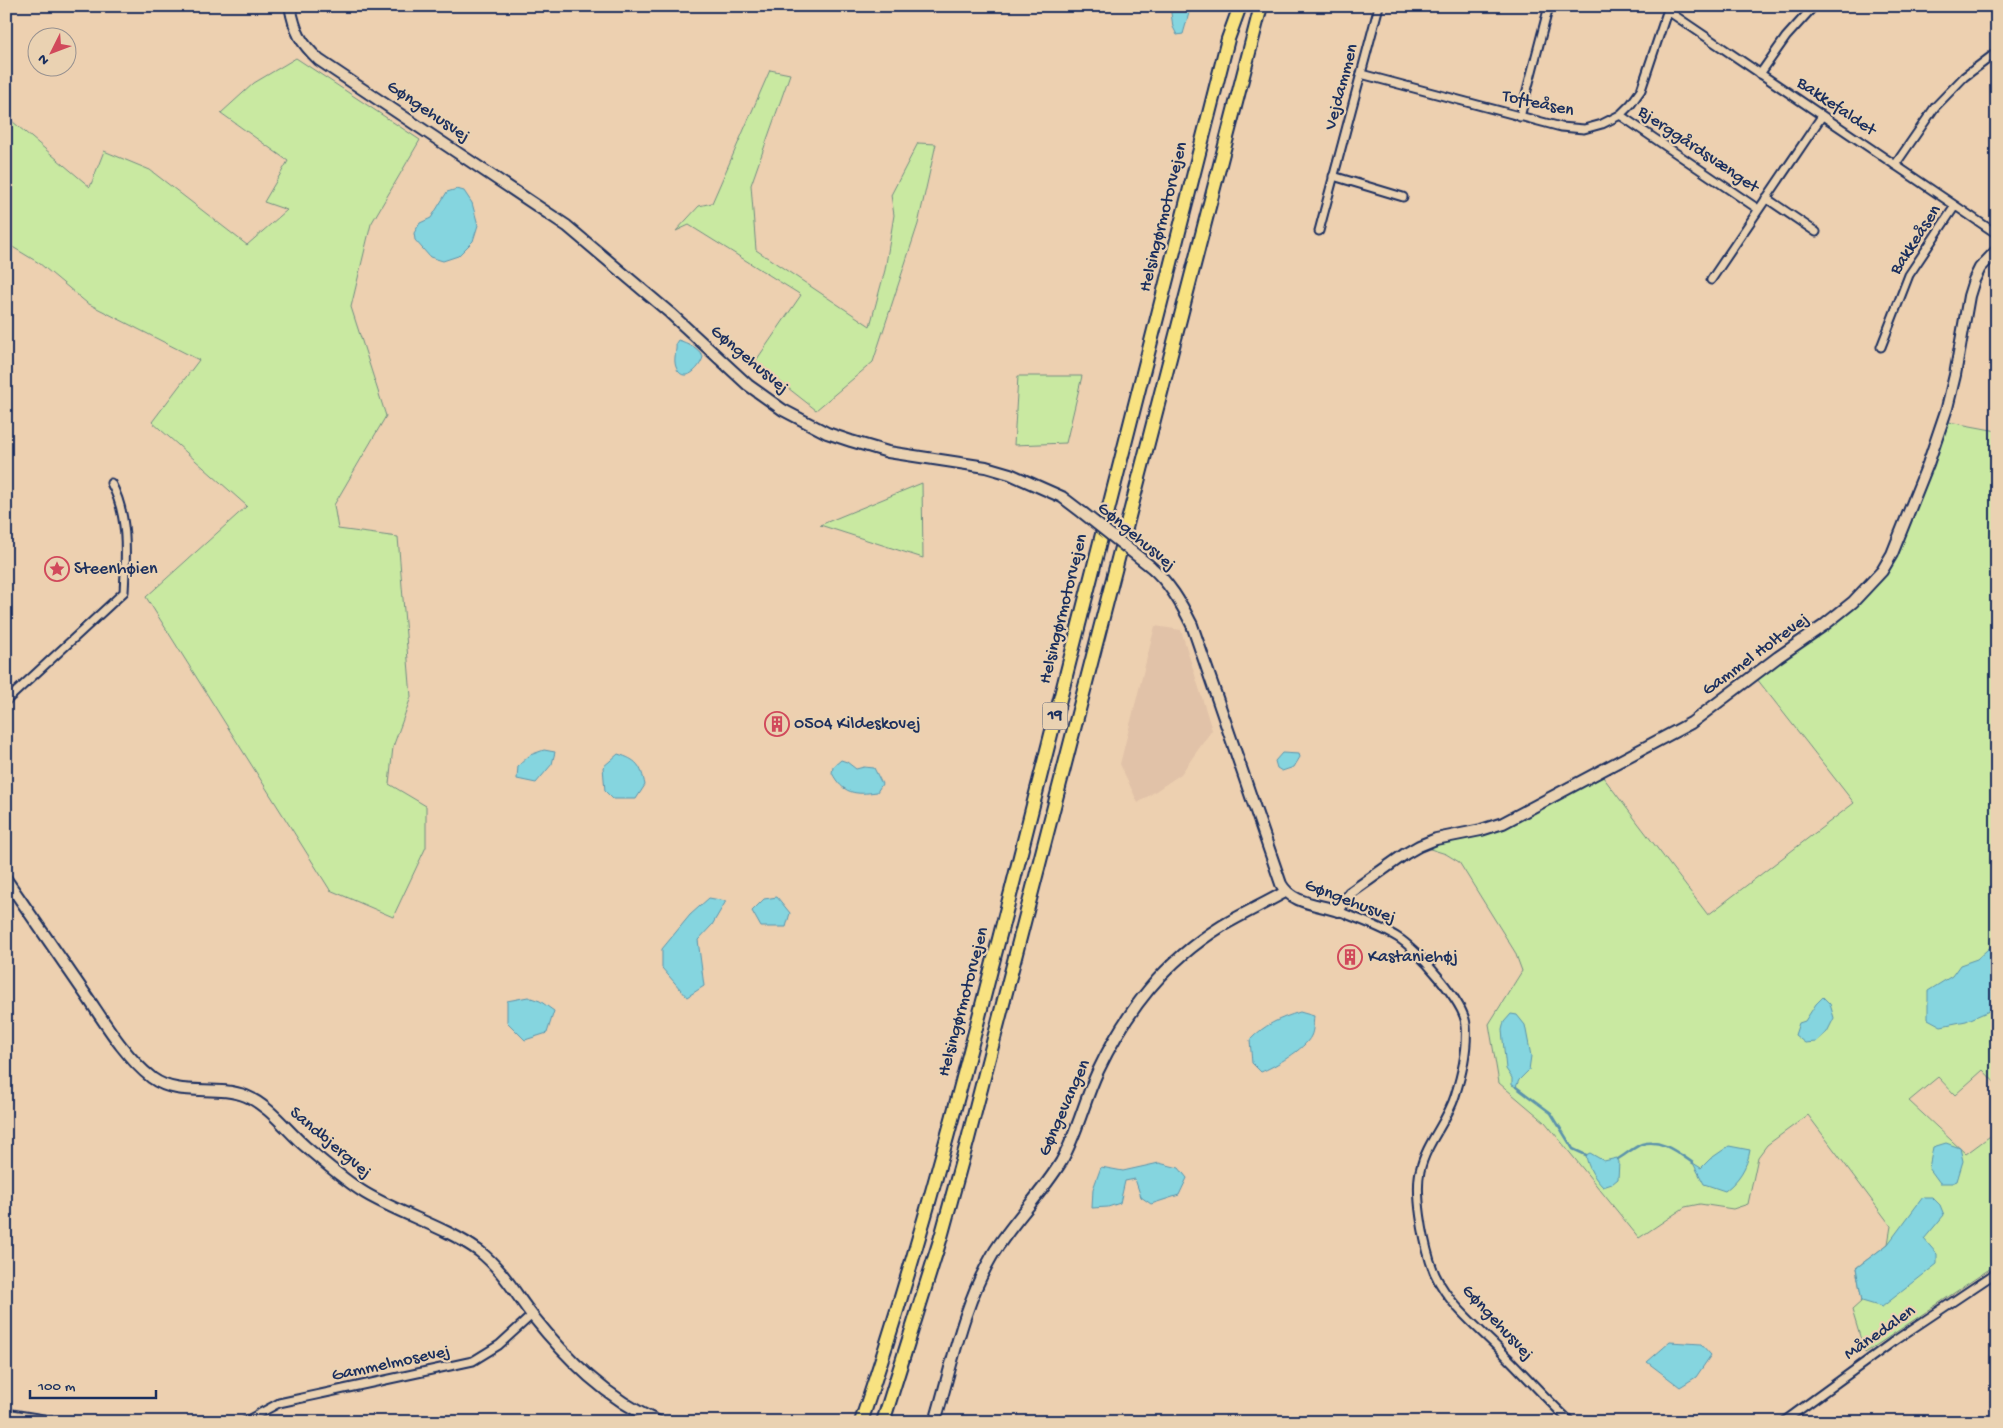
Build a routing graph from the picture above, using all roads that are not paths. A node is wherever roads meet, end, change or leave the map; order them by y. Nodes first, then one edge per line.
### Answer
1 (290, 6) edge
2 (1233, 6) edge
3 (1240, 6) edge
4 (1261, 6) edge
5 (1379, 6) edge
6 (1550, 6) edge
7 (1814, 6) edge
8 (1669, 9) edge
9 (1228, 40) junction
10 (1997, 52) edge
11 (1361, 74) junction
12 (1760, 74) junction
13 (1620, 114) junction
14 (1822, 116) junction
15 (1520, 117) junction
16 (1895, 166) junction
17 (1333, 176) junction
18 (1403, 197) dead end
19 (1766, 198) junction
20 (1955, 206) junction
21 (1758, 209) junction
22 (1319, 231) dead end
23 (1816, 232) dead end
24 (1997, 234) edge
25 (1997, 250) edge
26 (1711, 280) dead end
27 (1881, 347) dead end
28 (111, 483) dead end
29 (6, 701) edge
30 (6, 879) edge
31 (1285, 892) junction
32 (1338, 911) junction
33 (1997, 1272) edge
34 (532, 1315) junction
35 (6, 1413) edge
36 (62, 1422) edge
37 (244, 1422) edge
38 (659, 1422) edge
39 (860, 1422) edge
40 (883, 1422) edge
41 (935, 1422) edge
42 (1571, 1422) edge
43 (1783, 1422) edge

1 - 31 street, Gøngehusvej, bridge
2 - 9 highway
3 - 9 highway, Helsingørmotorvejen / 19
4 - 40 highway, 19
5 - 11 street, Vejdammen
6 - 15 street
7 - 12 street
8 - 12 street, Bakkefaldet
8 - 13 street, Tofteåsen
9 - 39 highway, Helsingørmotorvejen / 19
10 - 16 street
11 - 15 street, Tofteåsen
11 - 17 street, Vejdammen
12 - 14 street, Bakkefaldet
13 - 15 street, Tofteåsen
13 - 21 street, Bjerggårdsvænget
14 - 16 street, Bakkefaldet
14 - 19 street, Bjerggårdsvænget
16 - 20 street, Bakkefaldet
17 - 18 street
17 - 22 street, Vejdammen
19 - 21 street, Bjerggårdsvænget
19 - 23 street, Bjerggårdsvænget
20 - 24 street, Bakkefaldet
20 - 27 street, Bakkeåsen
21 - 26 street, Bjerggårdsvænget
25 - 32 street, Gammel Holtevej
28 - 29 street
30 - 34 street, Sandbjergvej
31 - 32 street, Gøngehusvej
31 - 41 street, Gøngevangen
32 - 42 street, Gøngehusvej
33 - 43 street, Månedalen
34 - 37 street, Gammelmosevej
34 - 38 street, Sandbjergvej
35 - 36 street

